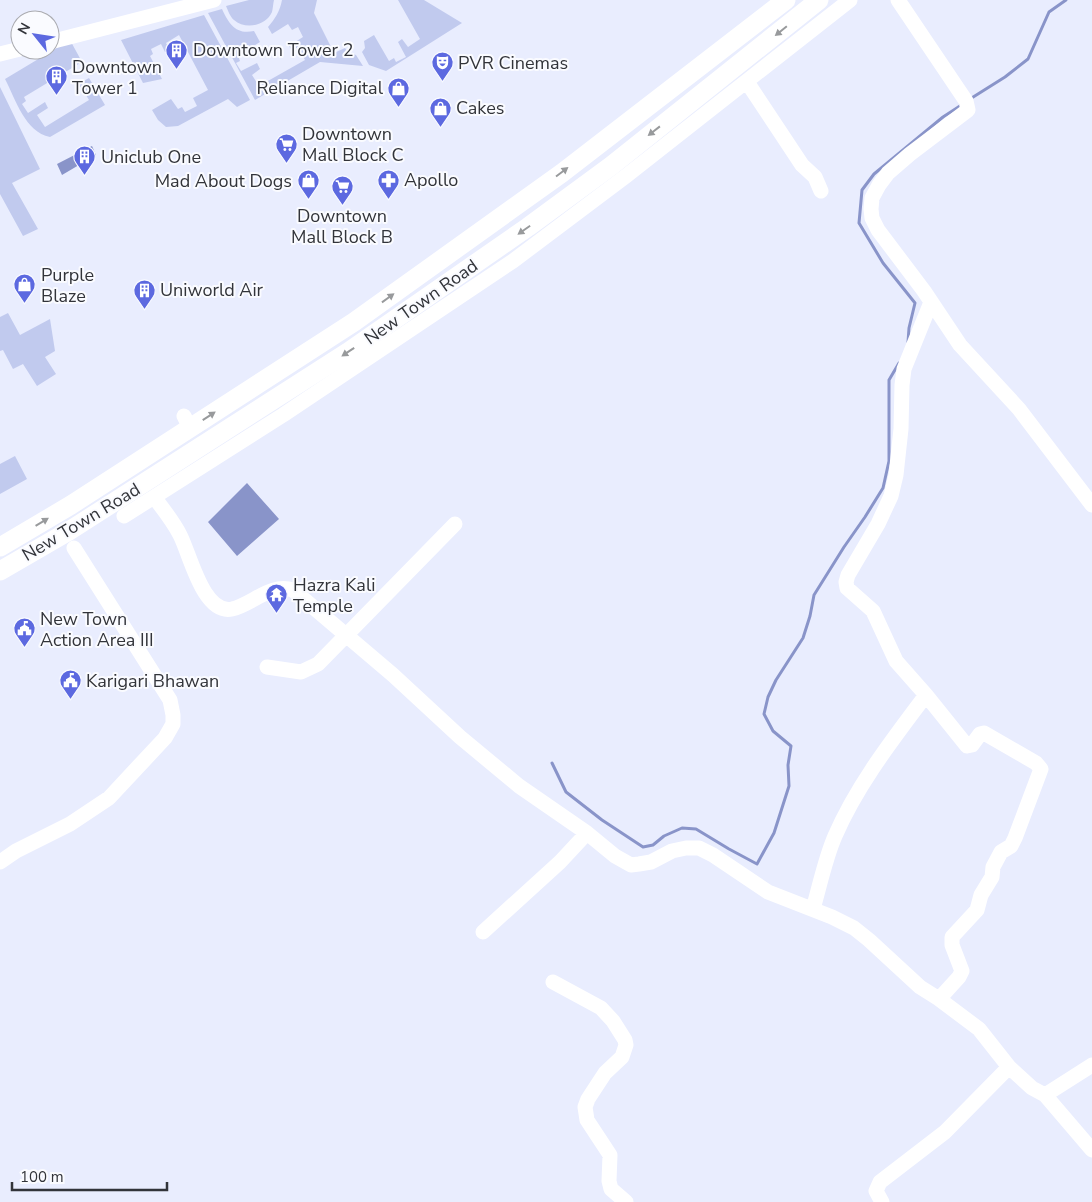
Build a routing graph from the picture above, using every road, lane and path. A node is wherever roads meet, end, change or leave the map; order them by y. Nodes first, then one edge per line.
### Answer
1 (178, 0) edge
2 (214, 0) edge
3 (819, 0) edge
4 (850, 0) edge
5 (898, 0) edge
6 (781, 4) edge
7 (60, 31) edge
8 (60, 39) edge
9 (747, 82) junction
10 (821, 191) dead end
11 (931, 302) junction
12 (154, 497) junction
13 (1092, 505) edge
14 (124, 516) dead end
15 (456, 524) dead end
16 (0, 547) edge
17 (74, 548) dead end
18 (0, 571) edge
19 (346, 634) junction
20 (267, 667) dead end
21 (926, 695) junction
22 (587, 833) junction
23 (0, 862) edge
24 (813, 909) junction
25 (483, 932) dead end
26 (552, 982) dead end
27 (939, 998) junction
28 (1092, 1065) edge
29 (1009, 1067) junction
30 (1045, 1095) junction
31 (1092, 1150) edge
32 (626, 1202) edge
33 (882, 1202) edge

1 - 7 street
2 - 8 street
3 -> 18 main road, New Town Road
4 - 9 street
5 - 11 street
16 -> 6 main road, New Town Road
9 - 10 street
9 - 12 street
11 - 13 street
11 - 21 street
12 - 14 street
12 - 19 street
15 - 19 street
17 - 23 street
19 - 20 street
19 - 22 street
21 - 24 street
21 - 27 street
22 - 24 street
22 - 25 street
24 - 27 street
26 - 32 street
27 - 29 street
28 - 30 street
29 - 30 street
29 - 33 street
30 - 31 street

